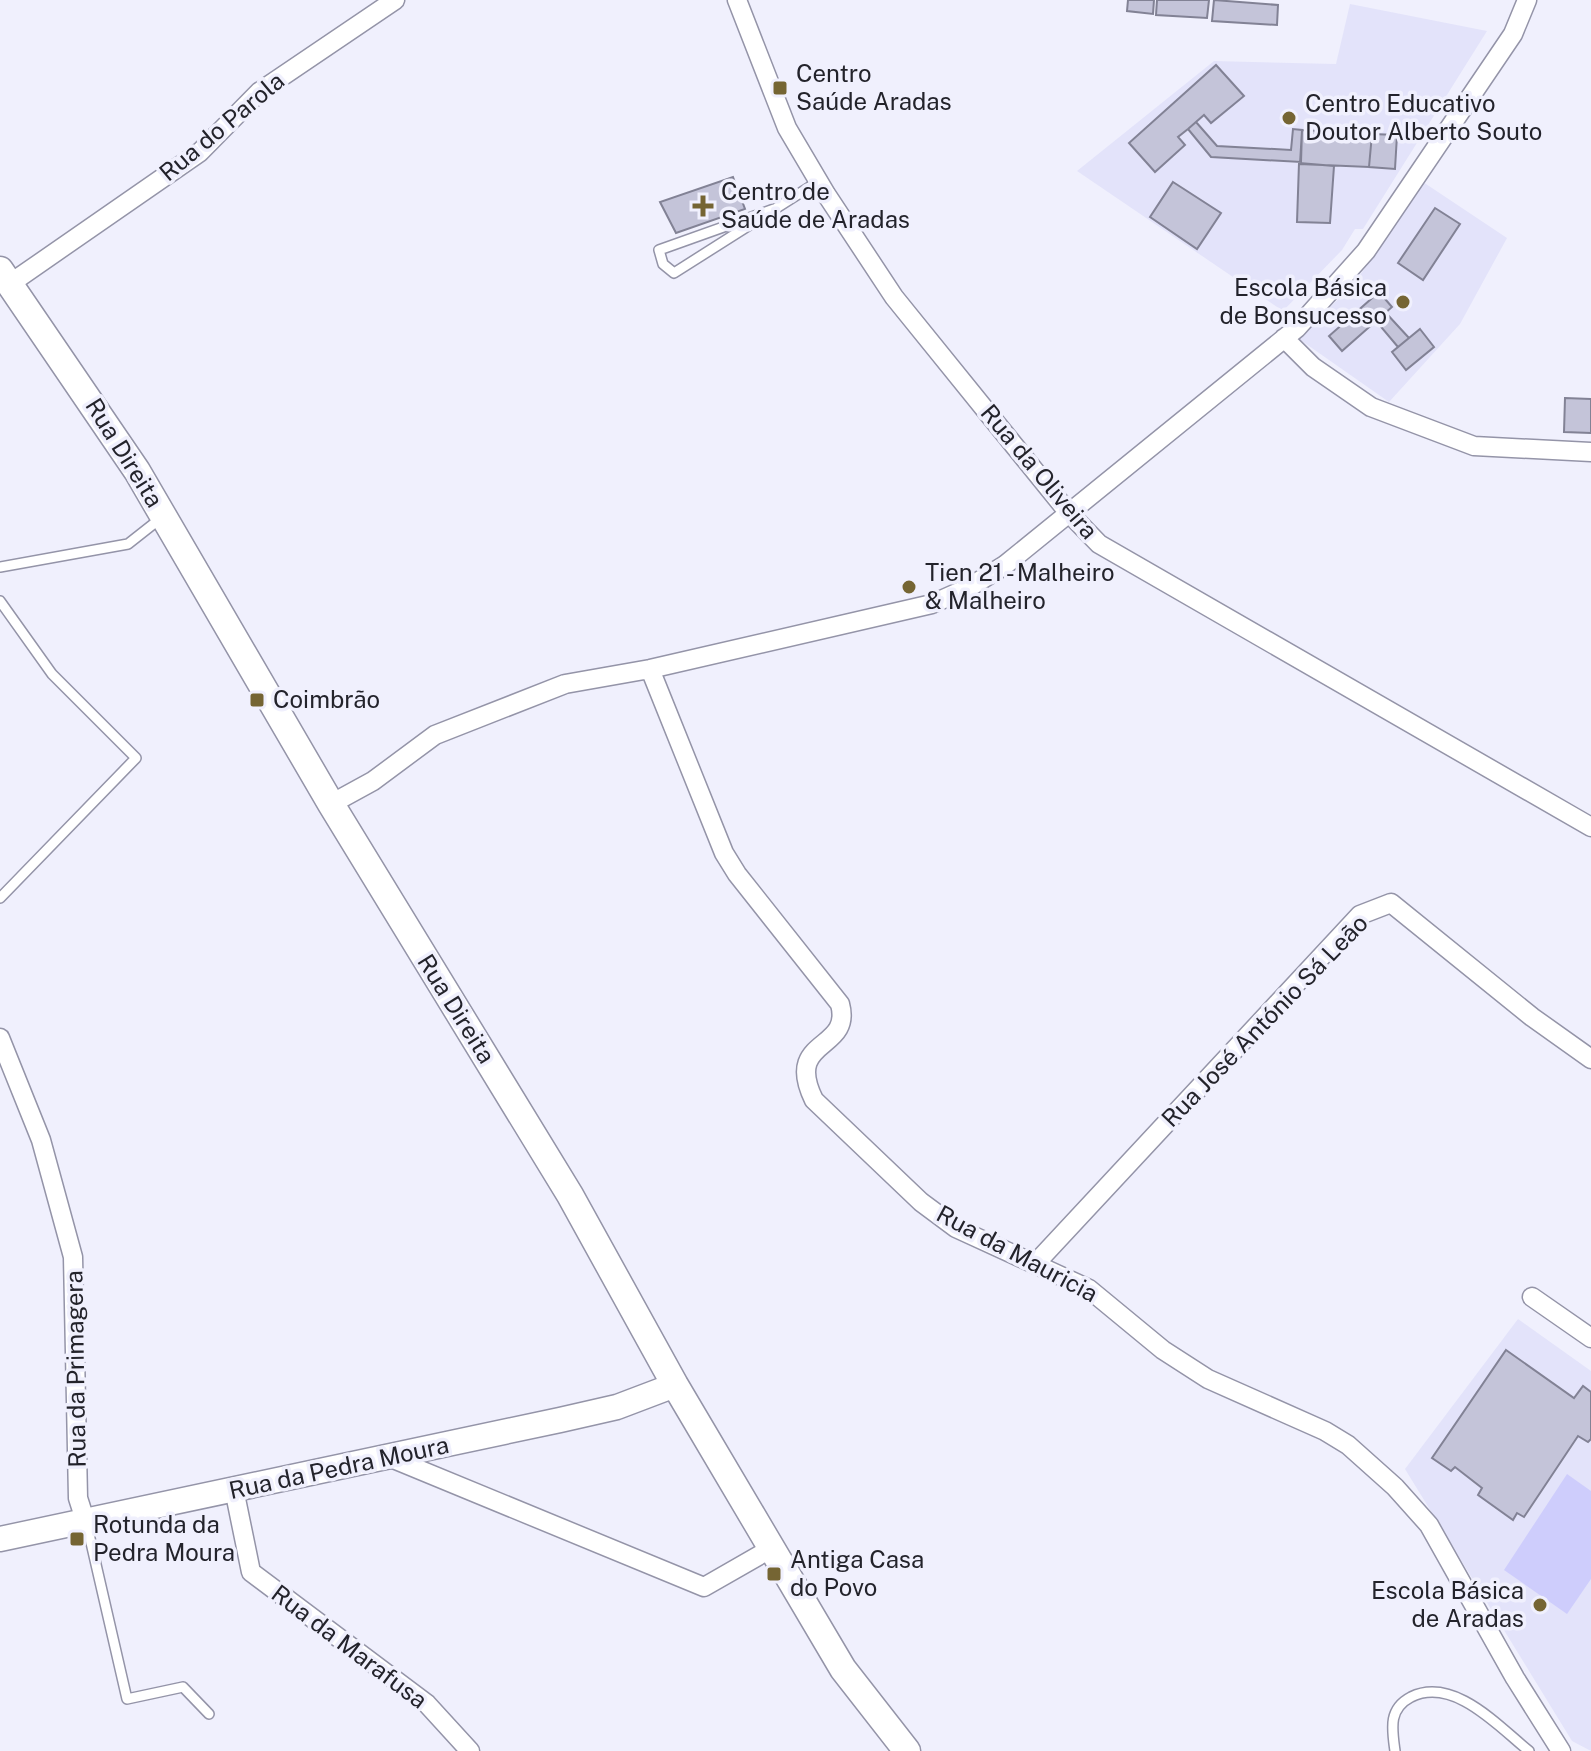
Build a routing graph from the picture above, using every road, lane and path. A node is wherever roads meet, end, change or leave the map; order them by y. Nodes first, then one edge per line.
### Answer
1 (395, 0) edge
2 (737, 0) edge
3 (1527, 0) edge
4 (819, 181) junction
5 (774, 209) junction
6 (5, 277) edge
7 (1284, 338) junction
8 (1591, 452) edge
9 (1068, 512) junction
10 (164, 516) junction
11 (0, 567) edge
12 (0, 601) edge
13 (650, 669) junction
14 (331, 804) junction
15 (1591, 827) edge
16 (0, 898) edge
17 (0, 1038) edge
18 (1591, 1059) edge
19 (1036, 1263) junction
20 (1532, 1297) dead end
21 (1591, 1338) edge
22 (675, 1385) junction
23 (391, 1458) junction
24 (234, 1489) junction
25 (85, 1520) junction
26 (0, 1539) edge
27 (772, 1548) junction
28 (209, 1714) dead end
29 (1558, 1750) edge
30 (470, 1751) edge
31 (907, 1751) edge
32 (1395, 1751) edge
33 (1529, 1751) edge

1 - 6 street, Rua do Parola
2 - 4 street, Rua da Oliveira
3 - 7 street
4 - 5 lane
4 - 9 street, Rua da Oliveira
5 - 5 lane
6 - 10 main road, Rua Direita
7 - 8 street
7 - 9 street
9 - 13 street
9 - 15 street, Rua da Oliveira
10 - 11 lane
10 - 14 main road, Rua Direita
12 - 16 lane
13 - 14 street
13 - 19 street, Rua da Mauricia
14 - 22 main road, Rua Direita
17 - 25 street, Rua da Primagera
18 - 19 street, Rua José António Sá Leão
19 - 29 street, Rua da Mauricia
20 - 21 street
22 - 23 street, Rua da Pedra Moura
22 - 27 main road, Rua Direita
23 - 24 street, Rua da Pedra Moura
23 - 27 street
24 - 25 street, Rua da Pedra Moura
24 - 30 street, Rua da Marafusa
25 - 26 street, Rua da Pedra Moura
25 - 28 lane
27 - 31 main road, Rua Direita
32 - 33 lane

